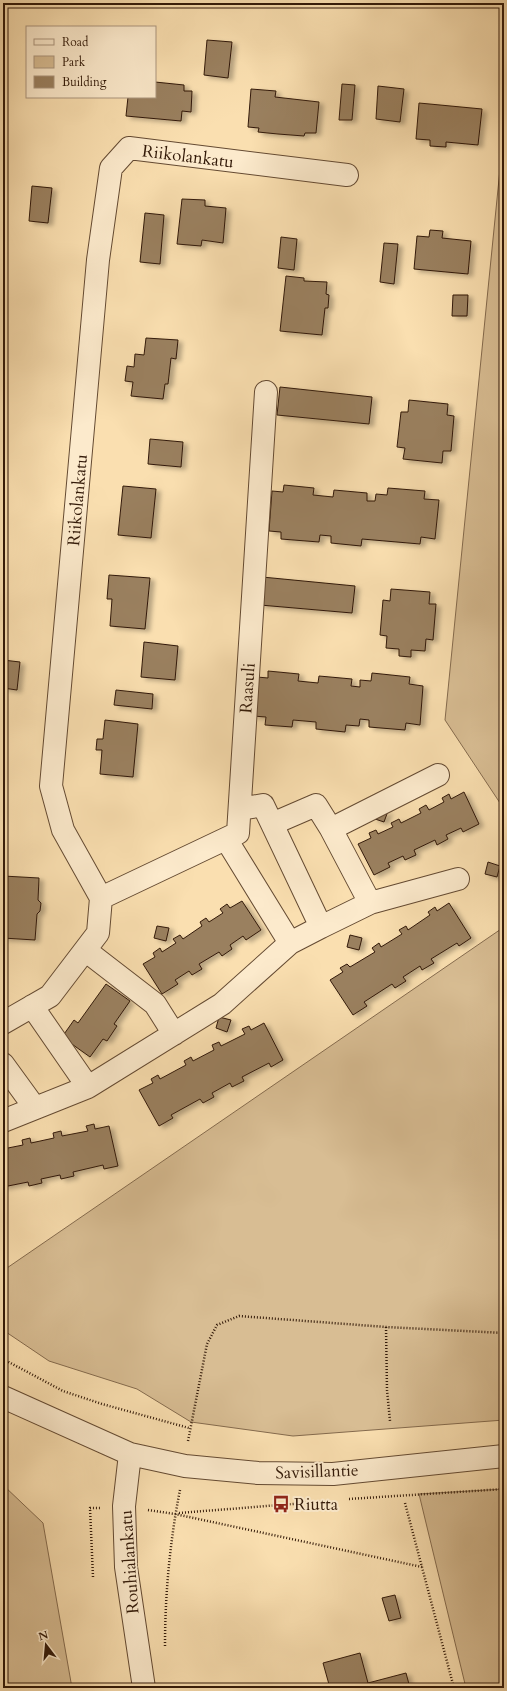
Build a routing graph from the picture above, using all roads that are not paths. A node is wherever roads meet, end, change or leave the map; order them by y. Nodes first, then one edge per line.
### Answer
1 (347, 174) dead end
2 (266, 392) dead end
3 (438, 775) dead end
4 (240, 809) junction
5 (272, 824) junction
6 (332, 829) junction
7 (226, 838) junction
8 (458, 879) dead end
9 (101, 898) junction
10 (370, 903) junction
11 (321, 927) junction
12 (290, 943) junction
13 (85, 950) junction
14 (32, 1006) junction
15 (3, 1023) edge
16 (174, 1034) junction
17 (3, 1064) edge
18 (88, 1087) junction
19 (35, 1108) junction
20 (3, 1121) edge
21 (3, 1396) edge
22 (130, 1454) junction
23 (504, 1456) edge
24 (144, 1688) edge

1 - 9 street, Riikolankatu
2 - 4 street, Raasuli
3 - 6 street
4 - 5 street
4 - 7 street, Raasuli
5 - 6 street
5 - 11 street
6 - 10 street
7 - 9 street, Raasuli
7 - 12 street
8 - 10 street
9 - 13 street
10 - 11 street
11 - 12 street
12 - 16 street
13 - 14 street
13 - 16 street
14 - 15 street
14 - 18 street
16 - 18 street
17 - 19 street
18 - 19 street
19 - 20 street
21 - 22 street
22 - 23 street, Savisillantie
22 - 24 street, Rouhialankatu

